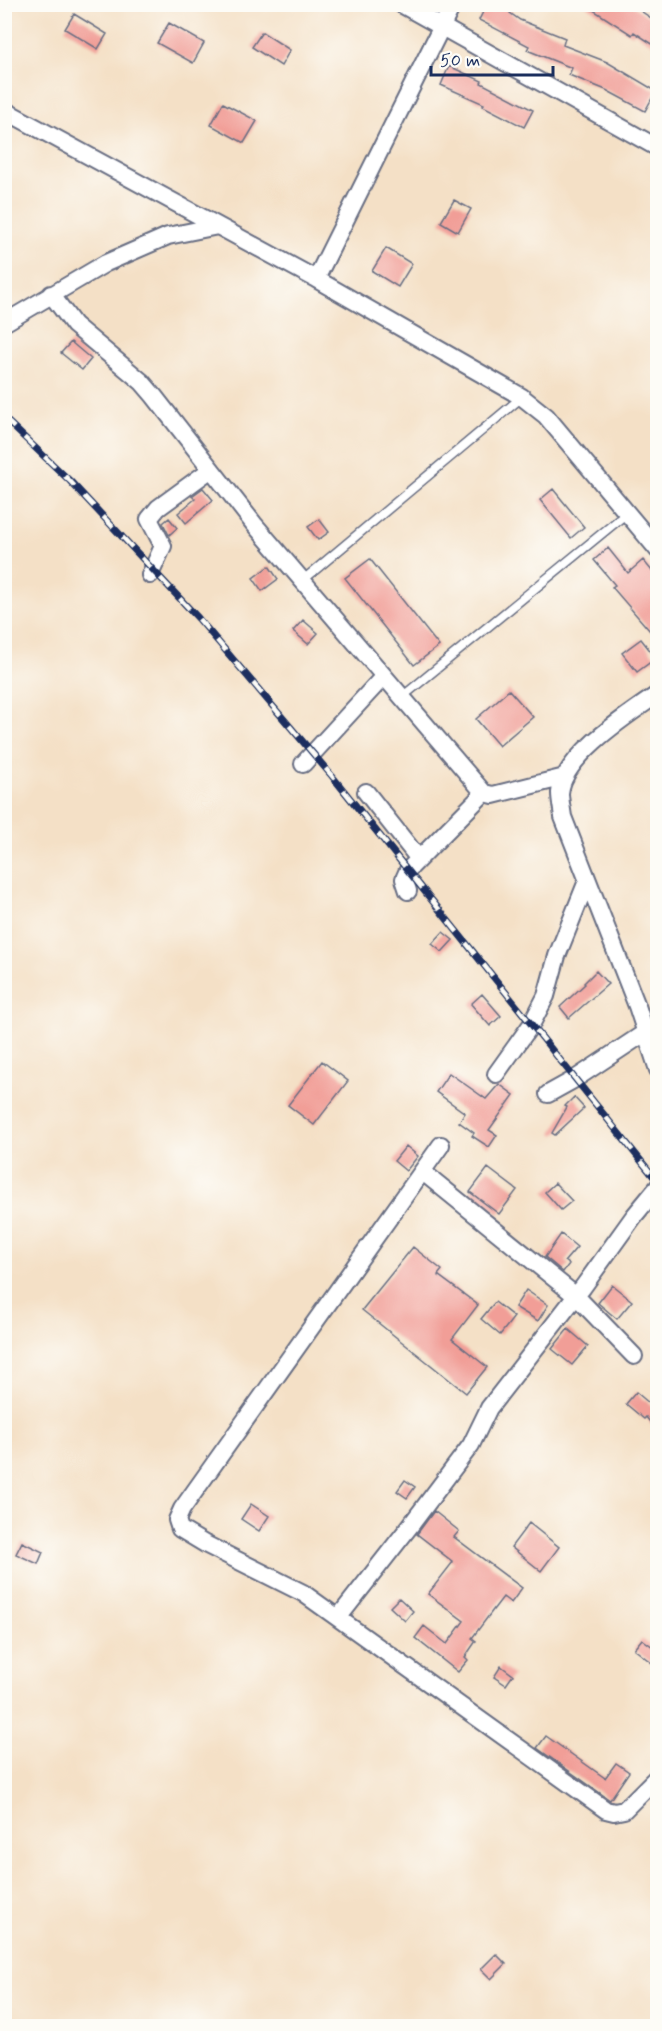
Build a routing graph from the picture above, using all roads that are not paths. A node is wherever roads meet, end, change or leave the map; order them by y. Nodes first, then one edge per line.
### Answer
1 (401, 4) edge
2 (453, 4) edge
3 (441, 27) junction
4 (4, 110) edge
5 (657, 148) edge
6 (218, 226) junction
7 (316, 279) junction
8 (51, 294) junction
9 (4, 322) edge
10 (522, 397) junction
11 (210, 470) junction
12 (627, 513) junction
13 (657, 550) edge
14 (150, 575) dead end
15 (302, 581) junction
16 (384, 676) junction
17 (657, 694) edge
18 (402, 698) junction
19 (303, 764) dead end
20 (565, 777) junction
21 (366, 792) dead end
22 (484, 793) junction
23 (419, 859) junction
24 (587, 881) junction
25 (408, 891) dead end
26 (646, 1032) junction
27 (657, 1070) edge
28 (496, 1074) dead end
29 (548, 1094) dead end
30 (441, 1145) dead end
31 (423, 1172) junction
32 (657, 1187) edge
33 (576, 1296) junction
34 (634, 1356) dead end
35 (338, 1618) junction
36 (657, 1776) edge

1 - 3 street
2 - 3 street
3 - 5 street
3 - 7 street
4 - 6 street
6 - 7 street
6 - 8 street
7 - 10 street
8 - 9 street
8 - 11 street
10 - 12 street
10 - 15 lane
11 - 14 street
11 - 15 street
12 - 13 street
12 - 18 lane
15 - 16 street
16 - 18 street
16 - 19 street
17 - 20 street
18 - 22 street
20 - 22 street
20 - 24 street
21 - 23 street
22 - 23 street
23 - 25 street
24 - 26 street
24 - 28 street
26 - 27 street
26 - 29 street
30 - 31 street
31 - 33 street
31 - 35 street
32 - 33 street
33 - 34 street
33 - 35 street
35 - 36 street

